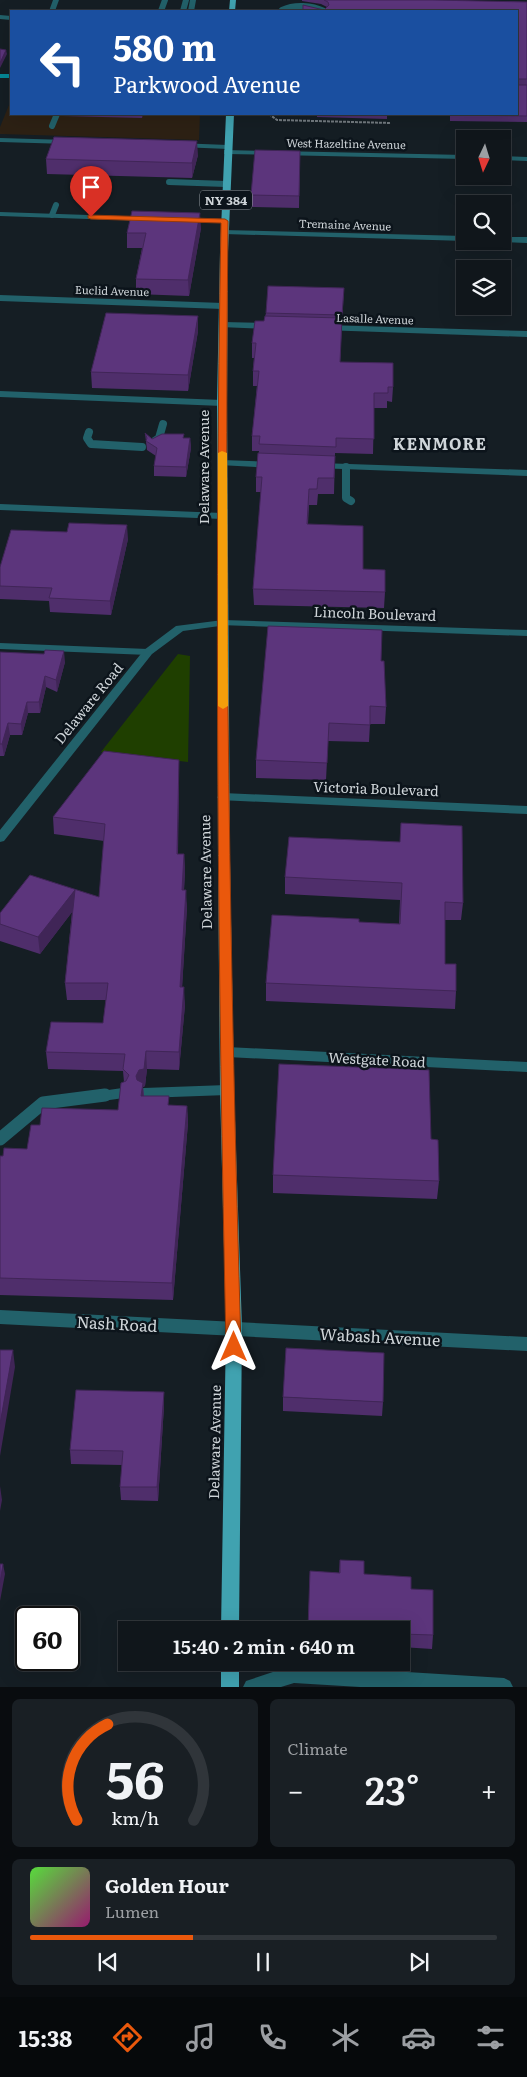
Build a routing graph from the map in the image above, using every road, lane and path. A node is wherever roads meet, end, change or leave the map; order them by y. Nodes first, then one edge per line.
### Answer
1 (282, 10) dead end
2 (323, 10) edge
3 (57, 115) edge
4 (230, 115) edge
5 (270, 115) edge
6 (342, 118) dead end
7 (342, 123) junction
8 (391, 123) dead end
9 (52, 126) dead end
10 (0, 140) edge
11 (78, 142) edge
12 (167, 145) edge
13 (228, 149) junction
14 (456, 158) edge
15 (511, 158) edge
16 (527, 159) edge
17 (169, 182) edge
18 (226, 184) junction
19 (56, 205) dead end
20 (0, 214) edge
21 (52, 216) junction
22 (159, 219) edge
23 (178, 220) edge
24 (225, 221) junction
25 (224, 232) junction
26 (456, 239) edge
27 (511, 240) edge
28 (527, 240) edge
29 (0, 298) edge
30 (223, 306) junction
31 (223, 325) junction
32 (276, 326) edge
33 (316, 328) edge
34 (527, 334) edge
35 (0, 394) edge
36 (222, 403) junction
37 (163, 424) dead end
38 (89, 432) dead end
39 (153, 442) edge
40 (142, 447) dead end
41 (222, 463) junction
42 (289, 465) edge
43 (308, 466) edge
44 (346, 467) junction
45 (527, 473) edge
46 (351, 501) dead end
47 (0, 507) edge
48 (222, 516) junction
49 (223, 623) junction
50 (527, 633) edge
51 (0, 646) edge
52 (148, 652) junction
53 (223, 797) junction
54 (527, 810) edge
55 (1, 836) edge
56 (227, 1052) junction
57 (527, 1067) edge
58 (227, 1090) junction
59 (123, 1093) edge
60 (144, 1093) edge
61 (0, 1138) edge
62 (0, 1317) edge
63 (234, 1328) junction
64 (527, 1344) edge
65 (230, 1621) edge
66 (230, 1671) edge
67 (230, 1687) edge
68 (252, 1687) edge
69 (504, 1687) edge

1 - 2 lane
3 - 9 lane
4 - 13 main road, Delaware Avenue / NY 384
5 - 7 path
6 - 7 path
7 - 8 path
10 - 11 street
12 - 13 street, West Hazeltine Avenue
13 - 14 street, West Hazeltine Avenue
13 - 18 main road, Delaware Avenue / NY 384
15 - 16 street
17 - 18 lane
18 - 24 main road, Delaware Avenue / NY 384
19 - 21 lane
20 - 21 street
21 - 22 street
23 - 24 street
24 - 25 main road, Delaware Avenue / NY 384
25 - 26 street, Tremaine Avenue
25 - 30 main road, Delaware Avenue / NY 384
27 - 28 street
29 - 30 street, Euclid Avenue
30 - 31 main road, Delaware Avenue / NY 384
31 - 32 street
31 - 36 main road, Delaware Avenue / NY 384
33 - 34 street, Lasalle Avenue
35 - 36 street
36 - 41 main road, Delaware Avenue / NY 384
37 - 39 lane
38 - 40 lane
41 - 42 street
41 - 48 main road, Delaware Avenue / NY 384
43 - 44 street
44 - 45 street
44 - 46 lane
47 - 48 street
48 - 49 main road, Delaware Avenue / NY 384
49 - 50 street, Lincoln Boulevard
49 - 52 street, Delaware Road
49 - 53 main road, Delaware Avenue / NY 384
51 - 52 street
52 - 55 street, Delaware Road
53 - 54 street, Victoria Boulevard
53 - 56 main road, Delaware Avenue / NY 384
56 - 57 street, Westgate Road
56 - 58 main road, Delaware Avenue / NY 384
58 - 60 lane
58 - 63 main road, Delaware Avenue / NY 384
59 - 61 lane
62 - 63 street, Nash Road
63 - 64 street, Wabash Avenue
63 - 65 main road, Delaware Avenue / NY 384
66 - 67 main road
68 - 69 street

